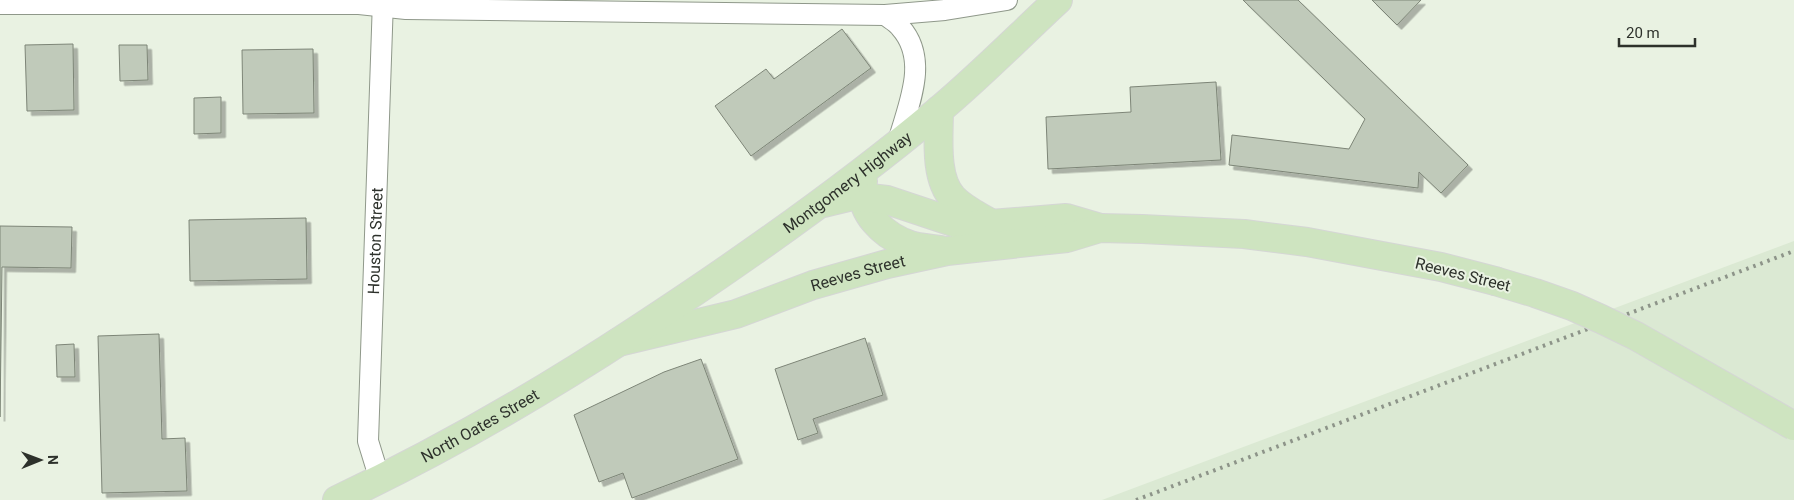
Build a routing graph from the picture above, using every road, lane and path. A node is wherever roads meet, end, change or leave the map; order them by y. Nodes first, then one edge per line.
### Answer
1 (1007, 0) edge
2 (1058, 0) edge
3 (383, 3) edge
4 (0, 4) edge
5 (885, 16) junction
6 (939, 110) junction
7 (898, 142) junction
8 (870, 164) junction
9 (864, 197) junction
10 (817, 205) junction
11 (994, 224) junction
12 (1100, 228) junction
13 (947, 251) junction
14 (619, 342) junction
15 (1794, 426) edge
16 (380, 480) junction
17 (337, 500) edge

1 - 5 street
2 - 6 main road, Montgomery Highway
3 - 4 street
3 - 5 street
3 - 16 street, Houston Street
5 - 7 street
6 - 7 main road, Montgomery Highway
6 - 11 main road
7 - 8 main road, Montgomery Highway
8 - 9 main road
8 - 10 main road, Montgomery Highway
9 - 10 main road, Reeves Street
9 - 11 main road, Reeves Street
9 - 13 main road
10 - 14 main road, Montgomery Highway
11 - 12 main road, Reeves Street
12 - 13 main road, Reeves Street
12 - 15 main road, Reeves Street, bridge
13 - 14 main road, Reeves Street
14 - 16 main road, North Oates Street
16 - 17 main road, North Oates Street

